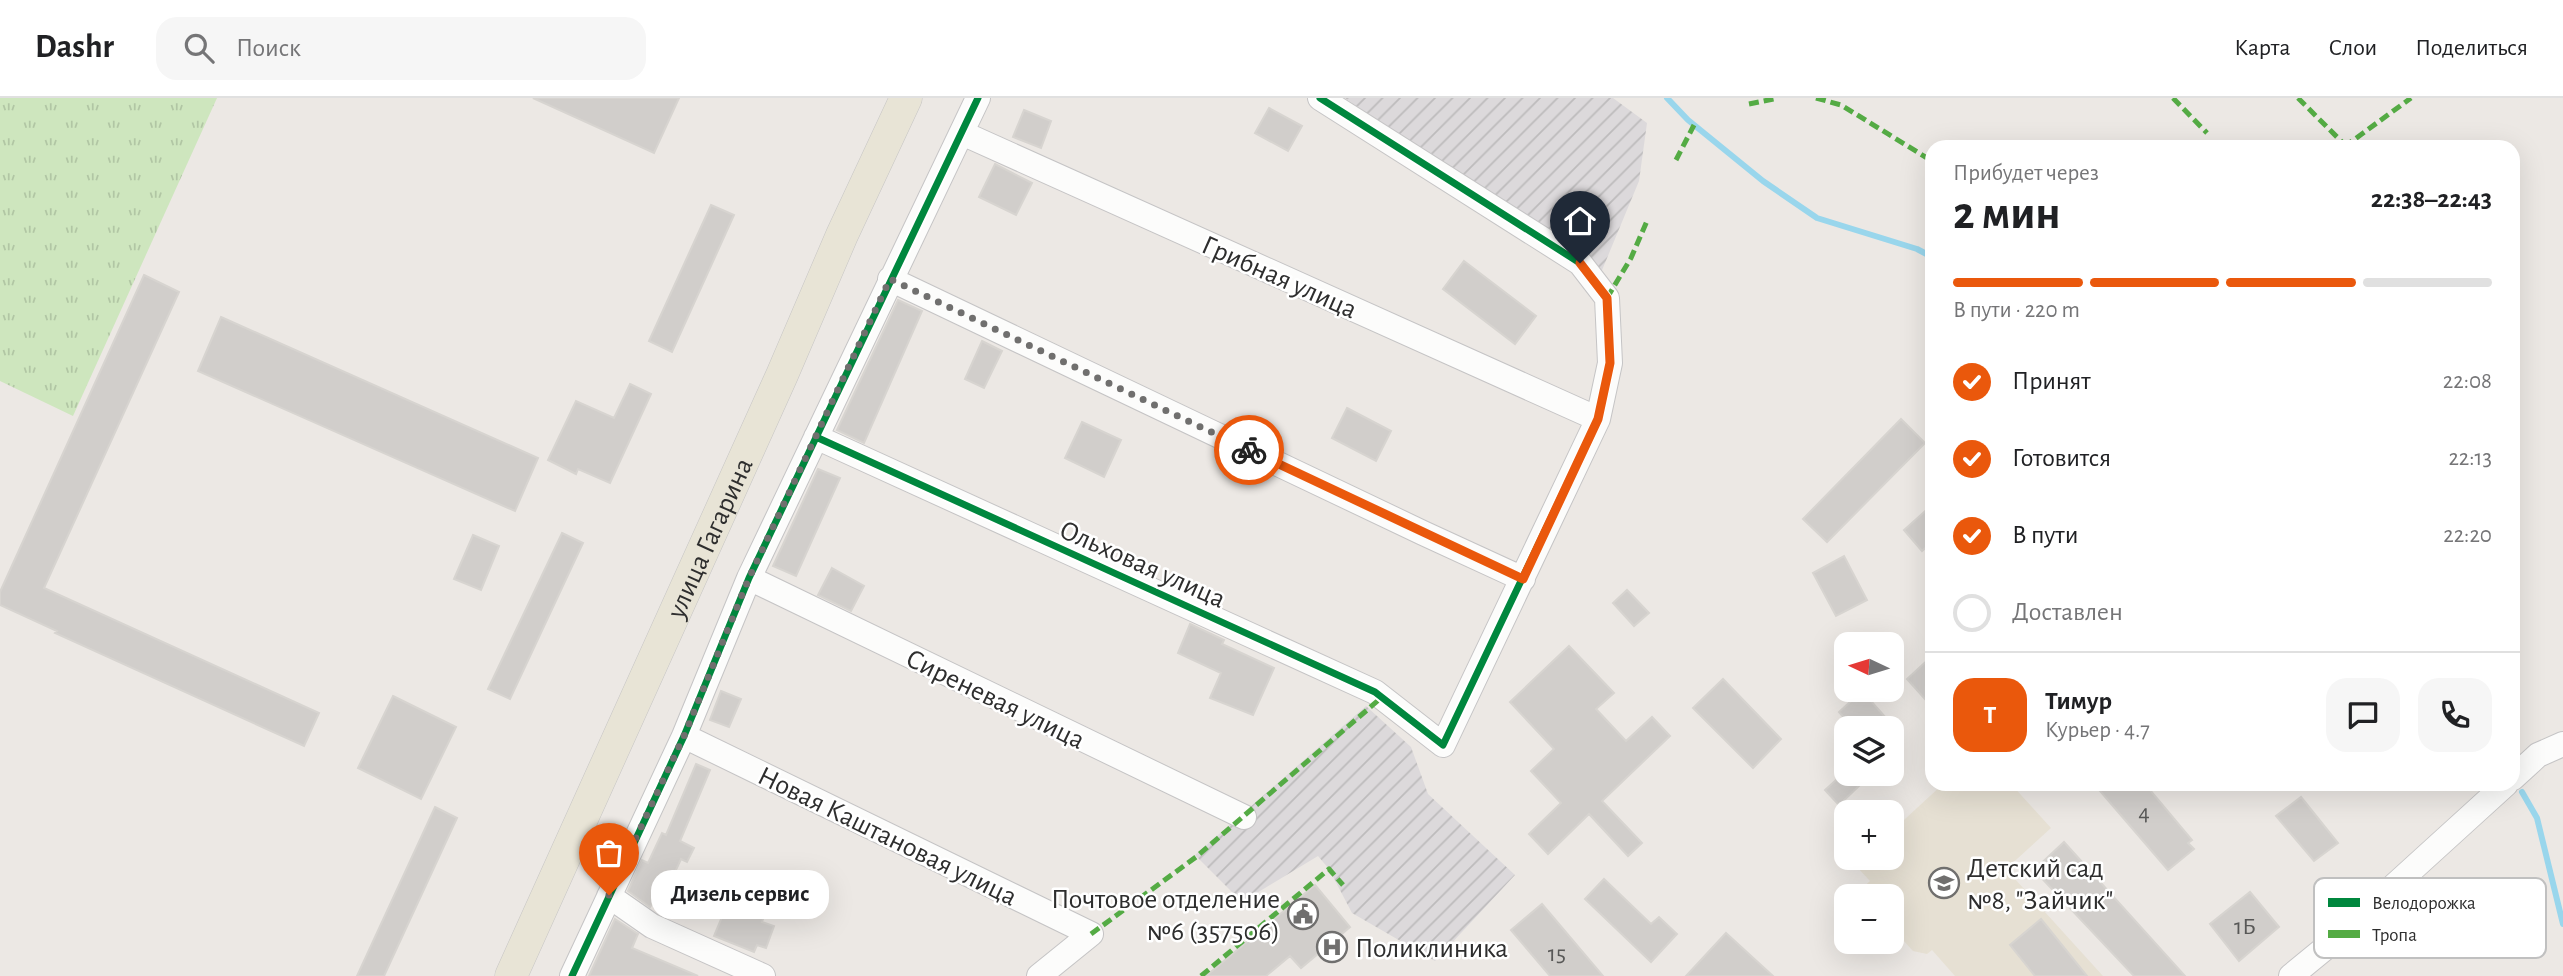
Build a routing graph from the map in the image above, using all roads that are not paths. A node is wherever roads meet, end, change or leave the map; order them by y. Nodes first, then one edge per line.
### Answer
1 (906, 98) edge
2 (978, 98) edge
3 (1320, 98) edge
4 (962, 132) junction
5 (890, 279) junction
6 (1598, 419) junction
7 (816, 437) junction
8 (749, 578) junction
9 (1523, 579) junction
10 (684, 736) junction
11 (2563, 744) edge
12 (2520, 772) edge
13 (2498, 791) edge
14 (1244, 817) dead end
15 (2403, 878) edge
16 (609, 895) junction
17 (2314, 957) edge
18 (511, 976) edge
19 (572, 976) edge
20 (763, 976) edge
21 (1039, 976) edge
22 (2291, 976) edge

1 - 18 main road, улица Гагарина
2 - 4 street
3 - 6 street
4 - 5 street
4 - 6 street, Грибная улица
5 - 7 street
5 - 9 street
6 - 9 street
7 - 8 street
7 - 9 street, Ольховая улица
8 - 10 street
8 - 14 street, Сиреневая улица
10 - 16 street
10 - 21 street, Новая Каштановая улица
11 - 12 street
13 - 15 street
16 - 19 street
16 - 20 street
17 - 22 street

